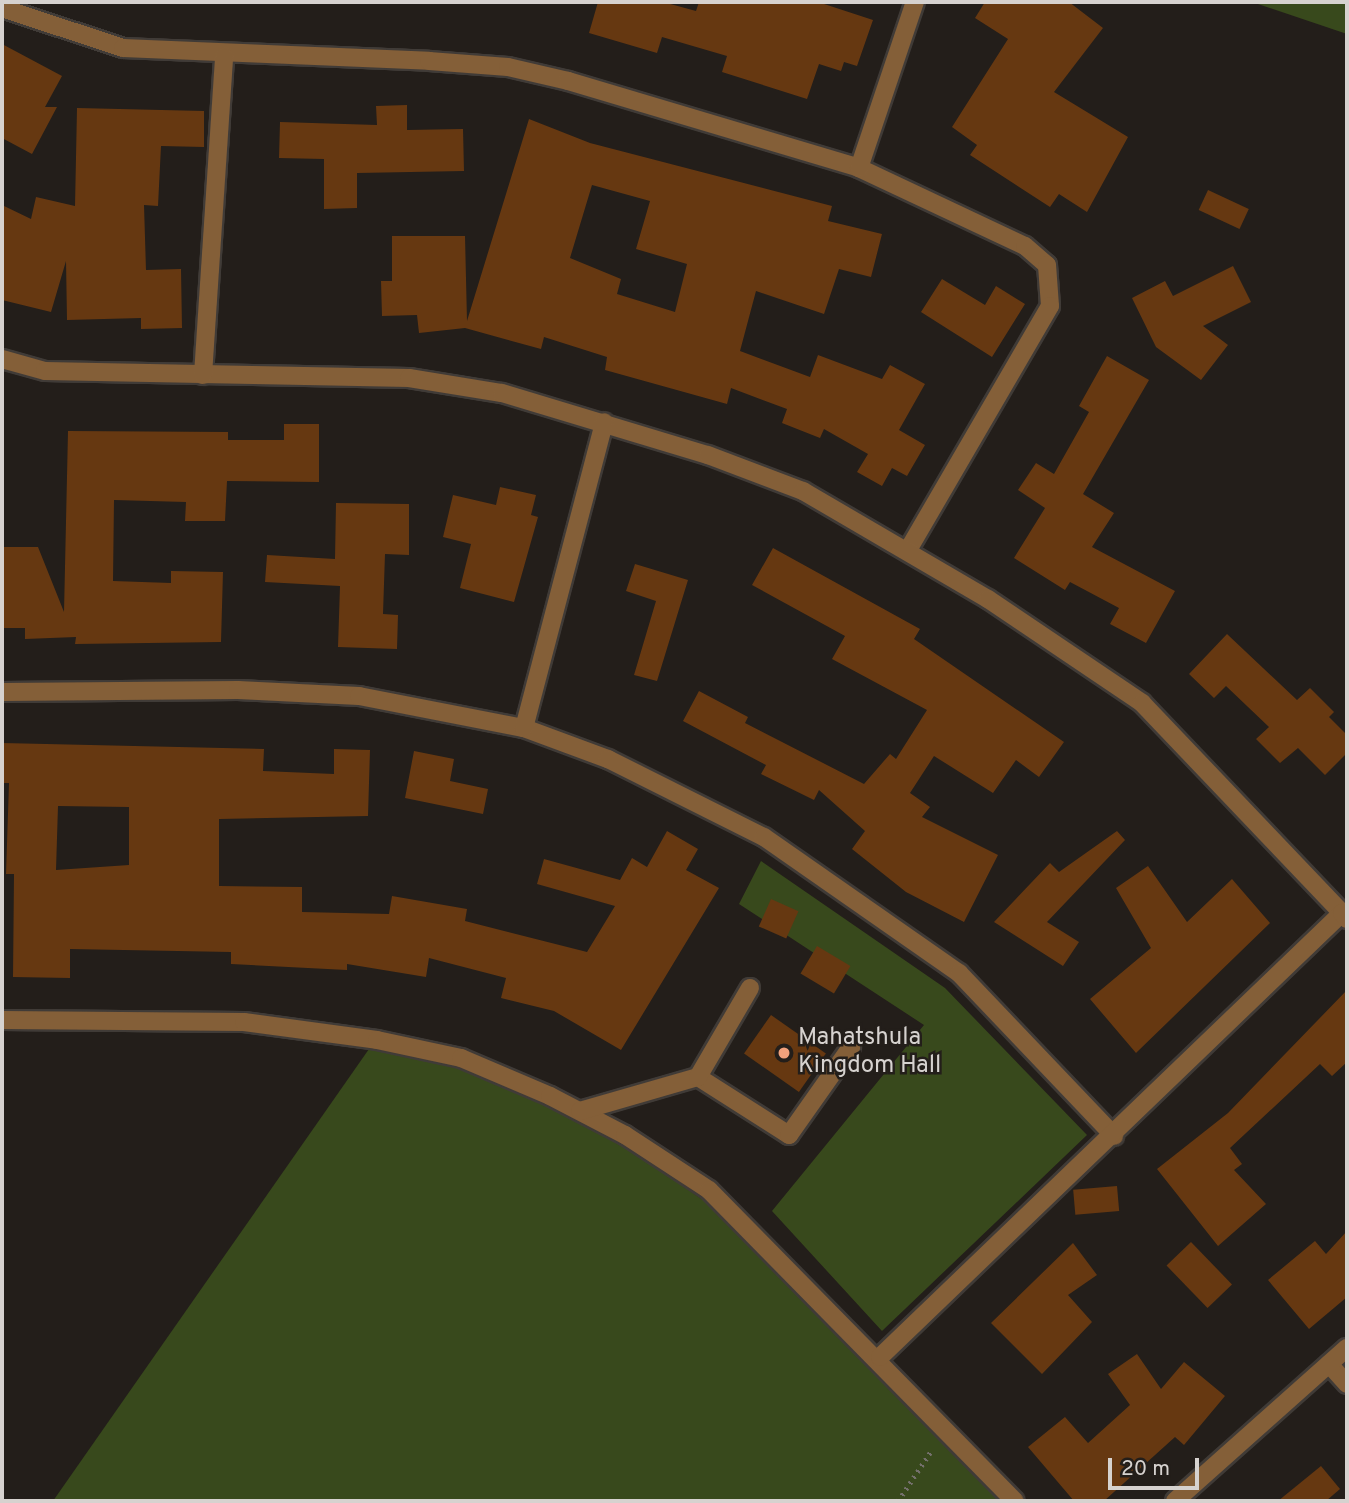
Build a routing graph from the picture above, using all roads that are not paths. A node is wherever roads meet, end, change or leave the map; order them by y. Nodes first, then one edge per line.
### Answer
1 (915, 2) edge
2 (2, 8) edge
3 (224, 57) junction
4 (859, 168) junction
5 (2, 359) edge
6 (203, 375) junction
7 (604, 422) junction
8 (908, 550) junction
9 (2, 692) edge
10 (524, 727) junction
11 (1345, 916) edge
12 (750, 988) dead end
13 (2, 1020) edge
14 (851, 1047) dead end
15 (698, 1077) junction
16 (580, 1111) junction
17 (1114, 1136) junction
18 (1347, 1348) edge
19 (880, 1357) junction
20 (1329, 1364) junction
21 (1347, 1384) edge
22 (1015, 1501) edge
23 (1175, 1501) edge

1 - 4 street
2 - 3 street
3 - 4 street
3 - 6 street
4 - 8 street
5 - 6 street
6 - 7 street
7 - 8 street
7 - 10 street
8 - 11 street
9 - 10 street
10 - 17 street
11 - 17 street
12 - 15 street
13 - 16 street
14 - 15 street
15 - 16 street
16 - 19 street
17 - 19 street
18 - 20 street
19 - 22 street
20 - 21 street
20 - 23 street

